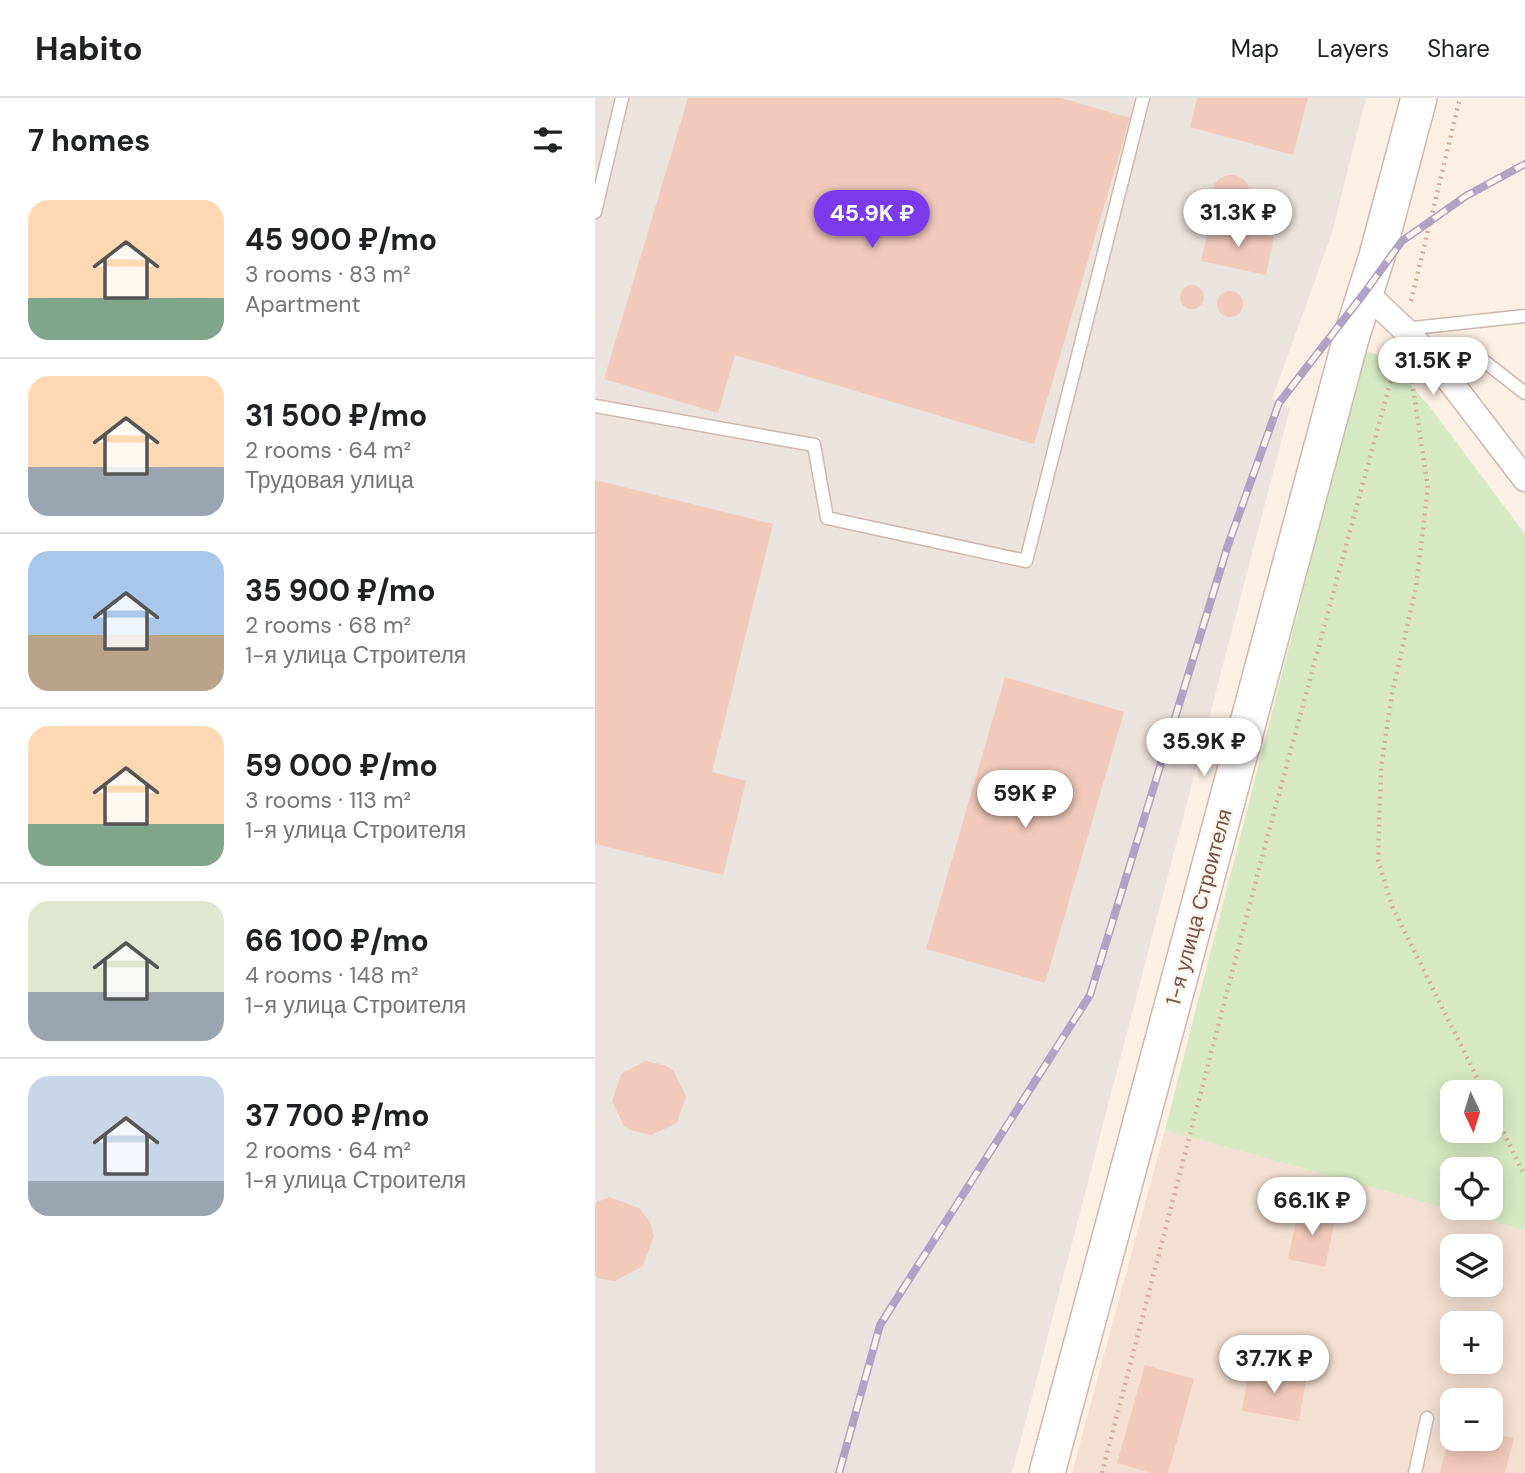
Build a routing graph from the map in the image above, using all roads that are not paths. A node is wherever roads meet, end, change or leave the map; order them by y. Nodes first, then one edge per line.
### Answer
1 (622, 98) edge
2 (1143, 98) edge
3 (1419, 98) edge
4 (595, 212) edge
5 (1366, 292) junction
6 (1525, 316) edge
7 (1404, 329) junction
8 (1436, 363) junction
9 (1525, 393) edge
10 (595, 406) edge
11 (1525, 478) edge
12 (1427, 1418) dead end
13 (1047, 1473) edge
14 (1415, 1473) edge

1 - 4 lane
2 - 10 lane
3 - 5 street, 1-я улица Строителя
5 - 7 street
5 - 13 street, 1-я улица Строителя
6 - 7 lane
7 - 8 street
8 - 9 lane
8 - 11 street
12 - 14 lane

